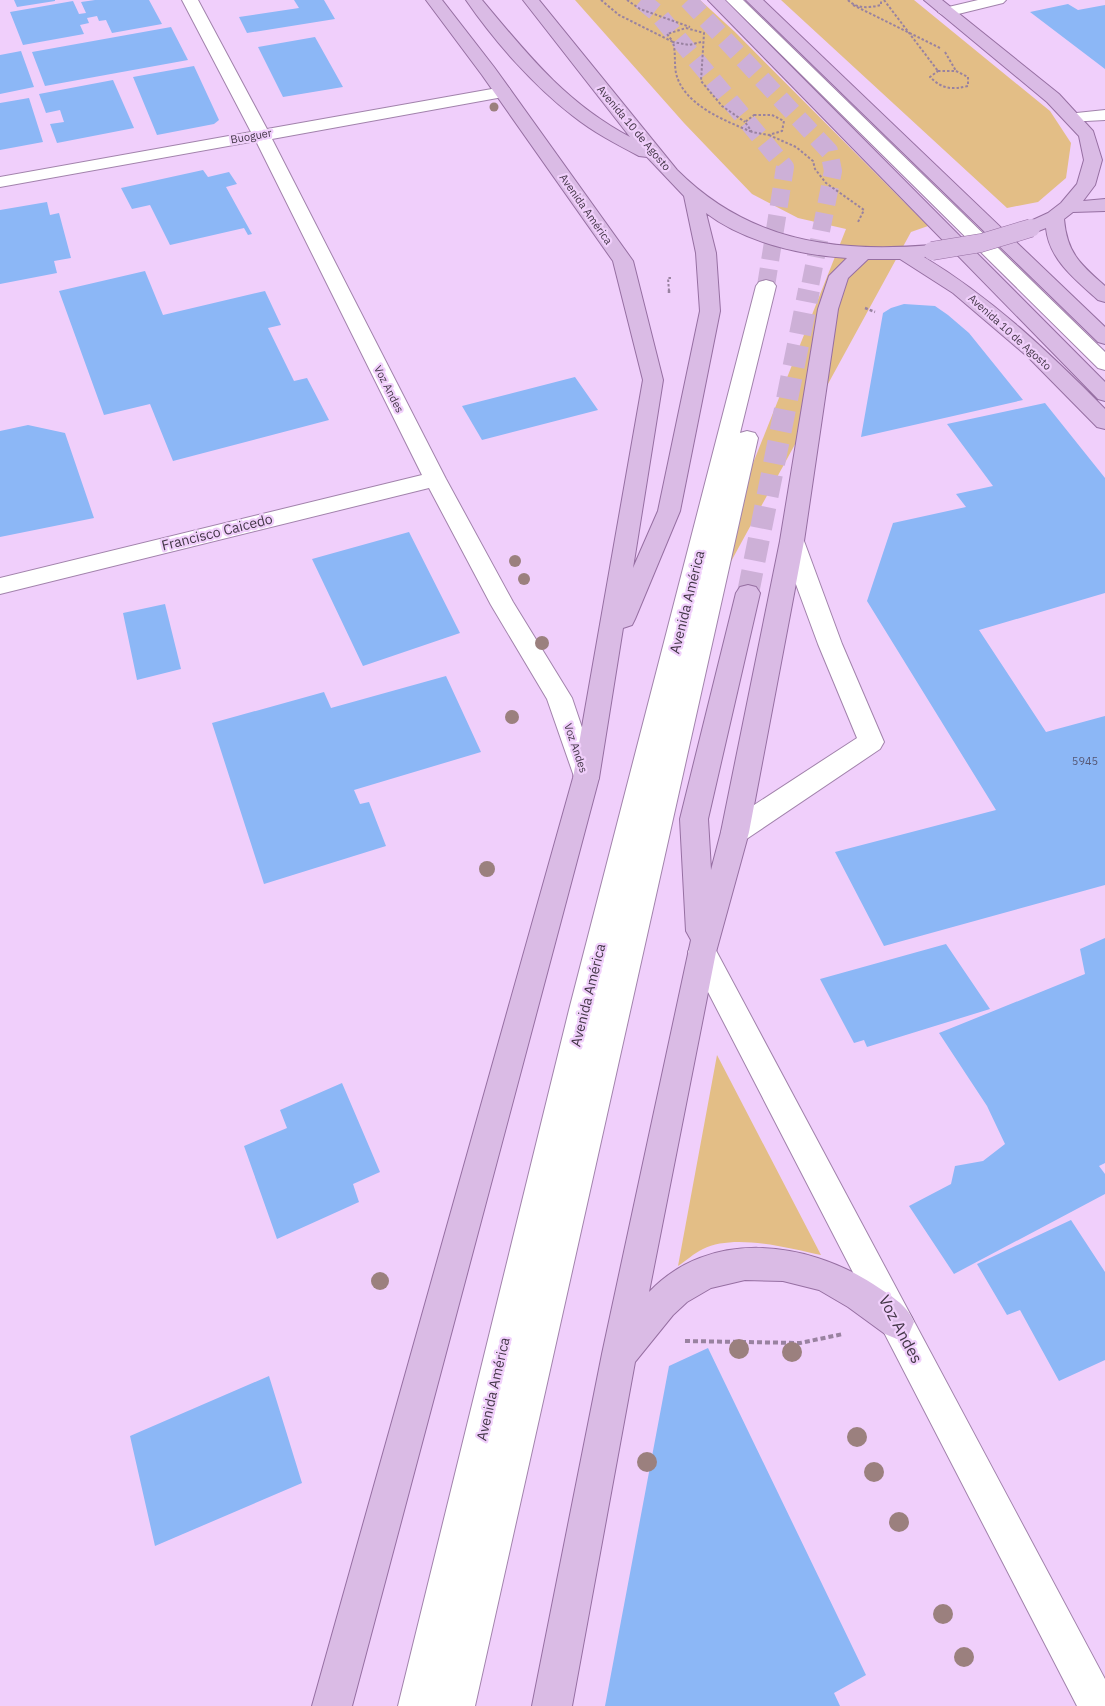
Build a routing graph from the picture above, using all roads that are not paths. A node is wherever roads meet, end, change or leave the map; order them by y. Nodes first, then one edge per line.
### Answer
1 (190, 0) edge
2 (434, 0) edge
3 (474, 0) edge
4 (530, 0) edge
5 (716, 0) edge
6 (734, 0) edge
7 (754, 0) edge
8 (932, 0) edge
9 (998, 0) edge
10 (946, 12) junction
11 (503, 92) junction
12 (1105, 115) edge
13 (1073, 118) junction
14 (261, 134) junction
15 (1087, 135) junction
16 (1105, 147) edge
17 (657, 158) junction
18 (0, 182) edge
19 (692, 193) junction
20 (1105, 206) edge
21 (1062, 212) junction
22 (862, 254) junction
23 (905, 254) junction
24 (1105, 296) edge
25 (1105, 338) edge
26 (1105, 364) edge
27 (1105, 394) edge
28 (1105, 422) edge
29 (435, 479) junction
30 (792, 541) junction
31 (0, 586) edge
32 (748, 593) tunnel mouth
33 (606, 658) junction
34 (586, 778) junction
35 (735, 832) junction
36 (702, 952) junction
37 (897, 1322) junction
38 (618, 1354) junction
39 (332, 1706) edge
40 (418, 1706) edge
41 (455, 1706) edge
42 (552, 1706) edge
43 (1098, 1706) edge

1 - 14 street, Voz Andes
2 - 11 main road, Avenida América
3 - 17 main road
4 - 17 main road, Avenida 10 de Agosto
5 - 27 main road, Avenida 10 de Agosto
6 - 26 street
7 - 25 main road
8 - 10 main road, Avenida 10 de Agosto
9 - 10 street
10 - 13 main road, Avenida 10 de Agosto
11 - 14 street, Buoguer
11 - 33 main road, Avenida América
12 - 13 street
13 - 15 main road, Avenida 10 de Agosto
14 - 18 street, Buoguer
14 - 29 street, Voz Andes
15 - 16 main road
15 - 21 main road, Avenida 10 de Agosto
17 - 19 main road, Avenida 10 de Agosto
19 - 22 main road, Avenida 10 de Agosto
19 - 33 main road, Avenida América
20 - 21 main road
21 - 23 main road, Avenida 10 de Agosto, bridge
21 - 24 main road
22 - 23 main road, Avenida 10 de Agosto
22 - 30 main road
23 - 28 main road, Avenida 10 de Agosto
29 - 31 street, Francisco Caicedo
29 - 34 street, Voz Andes
30 - 35 main road
30 - 35 street
32 - 36 main road
33 - 34 main road, Avenida América
34 - 39 main road, Avenida América
35 - 36 main road
36 - 37 street, Voz Andes
36 - 38 main road
37 - 38 main road
37 - 43 street, Voz Andes
38 - 42 main road
40 - 41 street, Avenida América

